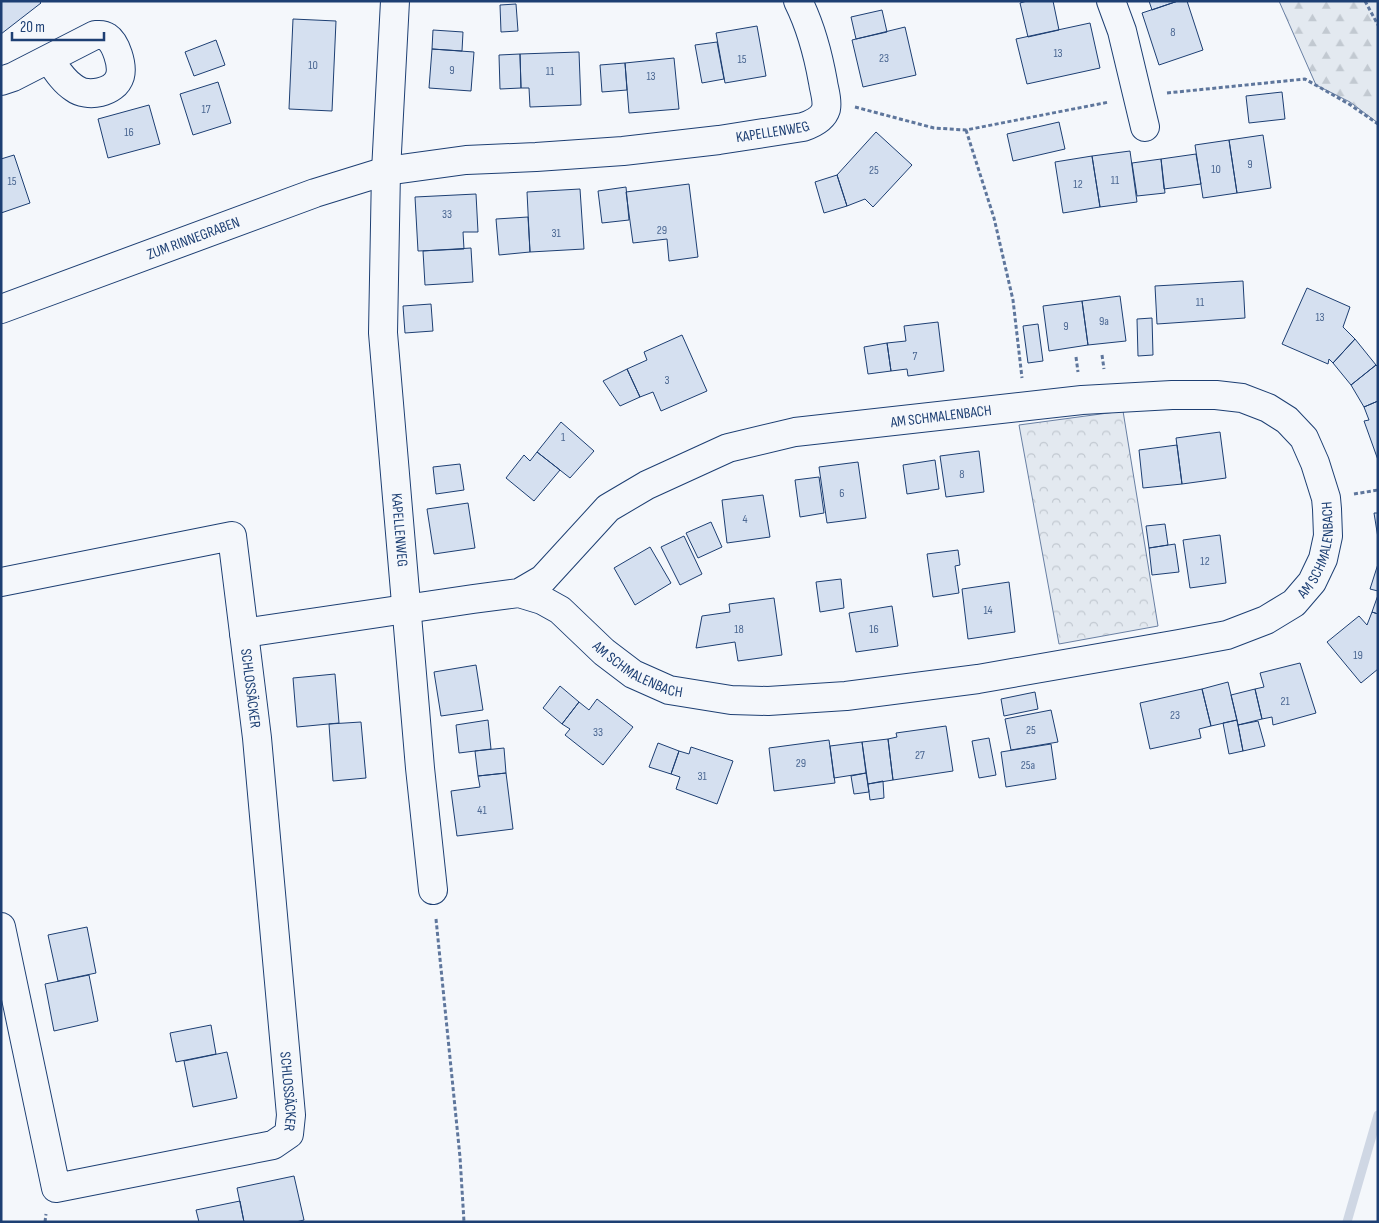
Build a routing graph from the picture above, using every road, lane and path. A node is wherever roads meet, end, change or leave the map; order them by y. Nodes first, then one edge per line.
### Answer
1 (395, 1) edge
2 (798, 1) edge
3 (1111, 1) edge
4 (1365, 1) edge
5 (1378, 25) edge
6 (48, 59) dead end
7 (1, 81) edge
8 (1138, 96) junction
9 (826, 99) junction
10 (1378, 124) edge
11 (1145, 127) dead end
12 (966, 130) junction
13 (386, 171) junction
14 (1, 309) edge
15 (1026, 406) junction
16 (1, 582) edge
17 (519, 594) junction
18 (406, 610) junction
19 (244, 633) junction
20 (433, 890) joint
21 (1, 927) edge
22 (464, 1222) edge

1 - 13 street, KAPELLENWEG
2 - 9 street
3 - 8 street
4 - 5 path
6 - 7 street
8 - 10 path
8 - 11 street
8 - 12 path
9 - 12 path
9 - 13 street, KAPELLENWEG
12 - 15 path
13 - 14 street, ZUM RINNEGRABEN
13 - 18 street, KAPELLENWEG
15 - 17 street, AM SCHMALENBACH
15 - 17 street, AM SCHMALENBACH
16 - 19 street, SCHLOSSÄCKER
17 - 18 street, AM SCHMALENBACH
18 - 19 street, SCHLOSSÄCKER
18 - 20 street, KAPELLENWEG
19 - 21 street, SCHLOSSÄCKER
20 - 22 path

